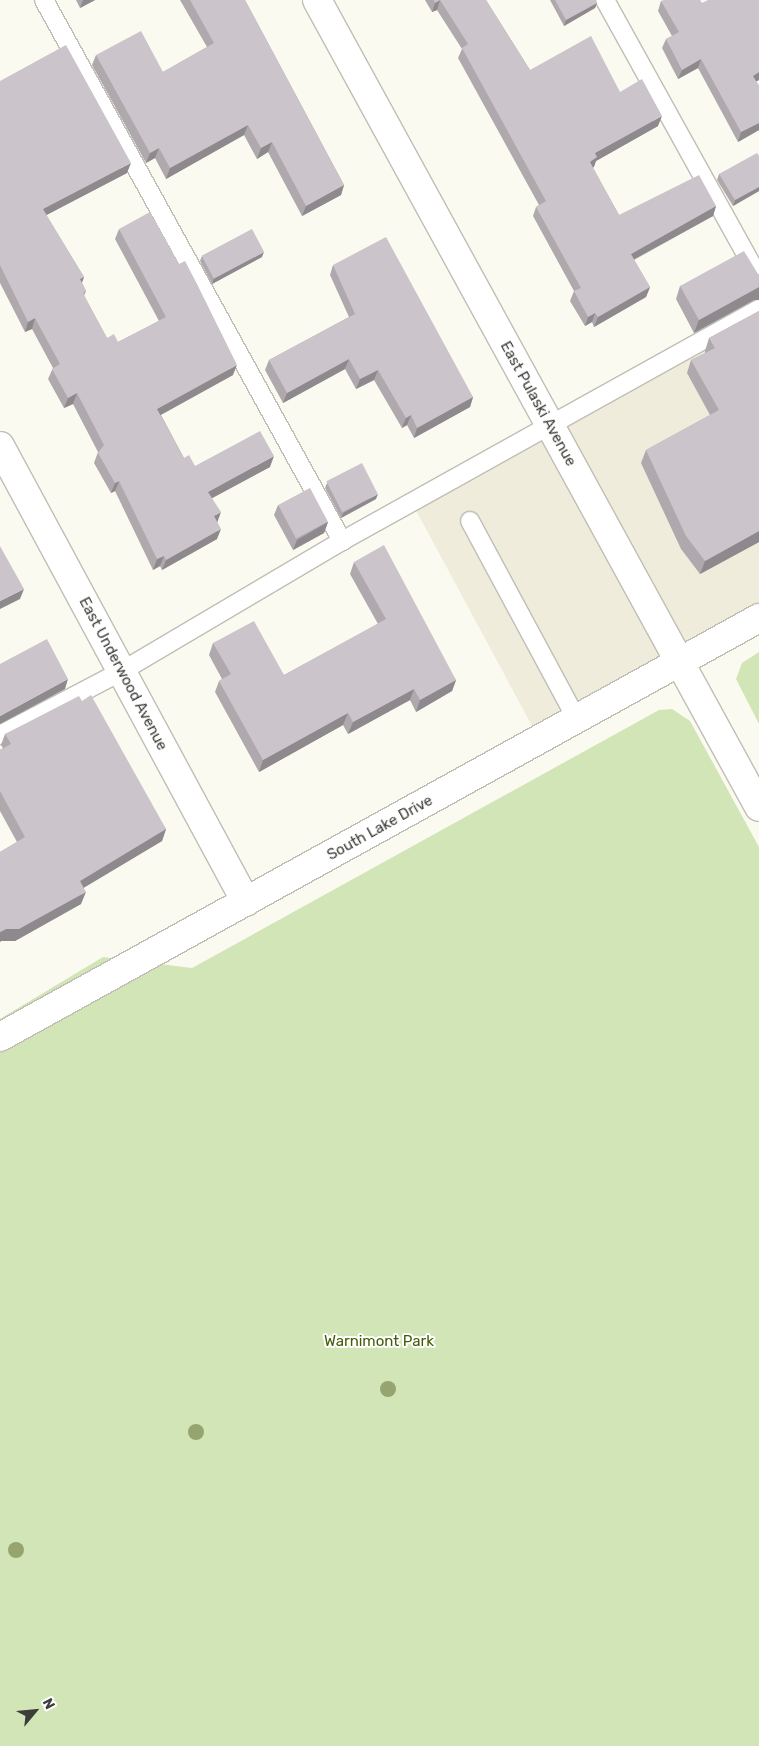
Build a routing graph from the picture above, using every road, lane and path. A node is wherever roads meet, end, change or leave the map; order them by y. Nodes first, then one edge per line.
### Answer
1 (44, 0) edge
2 (317, 0) edge
3 (606, 0) edge
4 (759, 278) edge
5 (759, 309) edge
6 (550, 426) junction
7 (0, 446) edge
8 (470, 521) dead end
9 (342, 541) junction
10 (759, 618) edge
11 (678, 662) junction
12 (122, 671) junction
13 (576, 718) junction
14 (0, 735) edge
15 (759, 808) edge
16 (246, 902) junction
17 (0, 1037) edge

1 - 9 lane
2 - 6 street, East Pulaski Avenue
3 - 4 lane
5 - 6 lane
6 - 9 lane
6 - 11 street, East Pulaski Avenue
7 - 12 street, East Underwood Avenue
8 - 13 lane
9 - 12 lane
10 - 11 street, South Lake Drive
11 - 13 street, South Lake Drive
11 - 15 street, East Pulaski Avenue
12 - 14 lane
12 - 16 street, East Underwood Avenue
13 - 16 street, South Lake Drive
16 - 17 street, South Lake Drive

